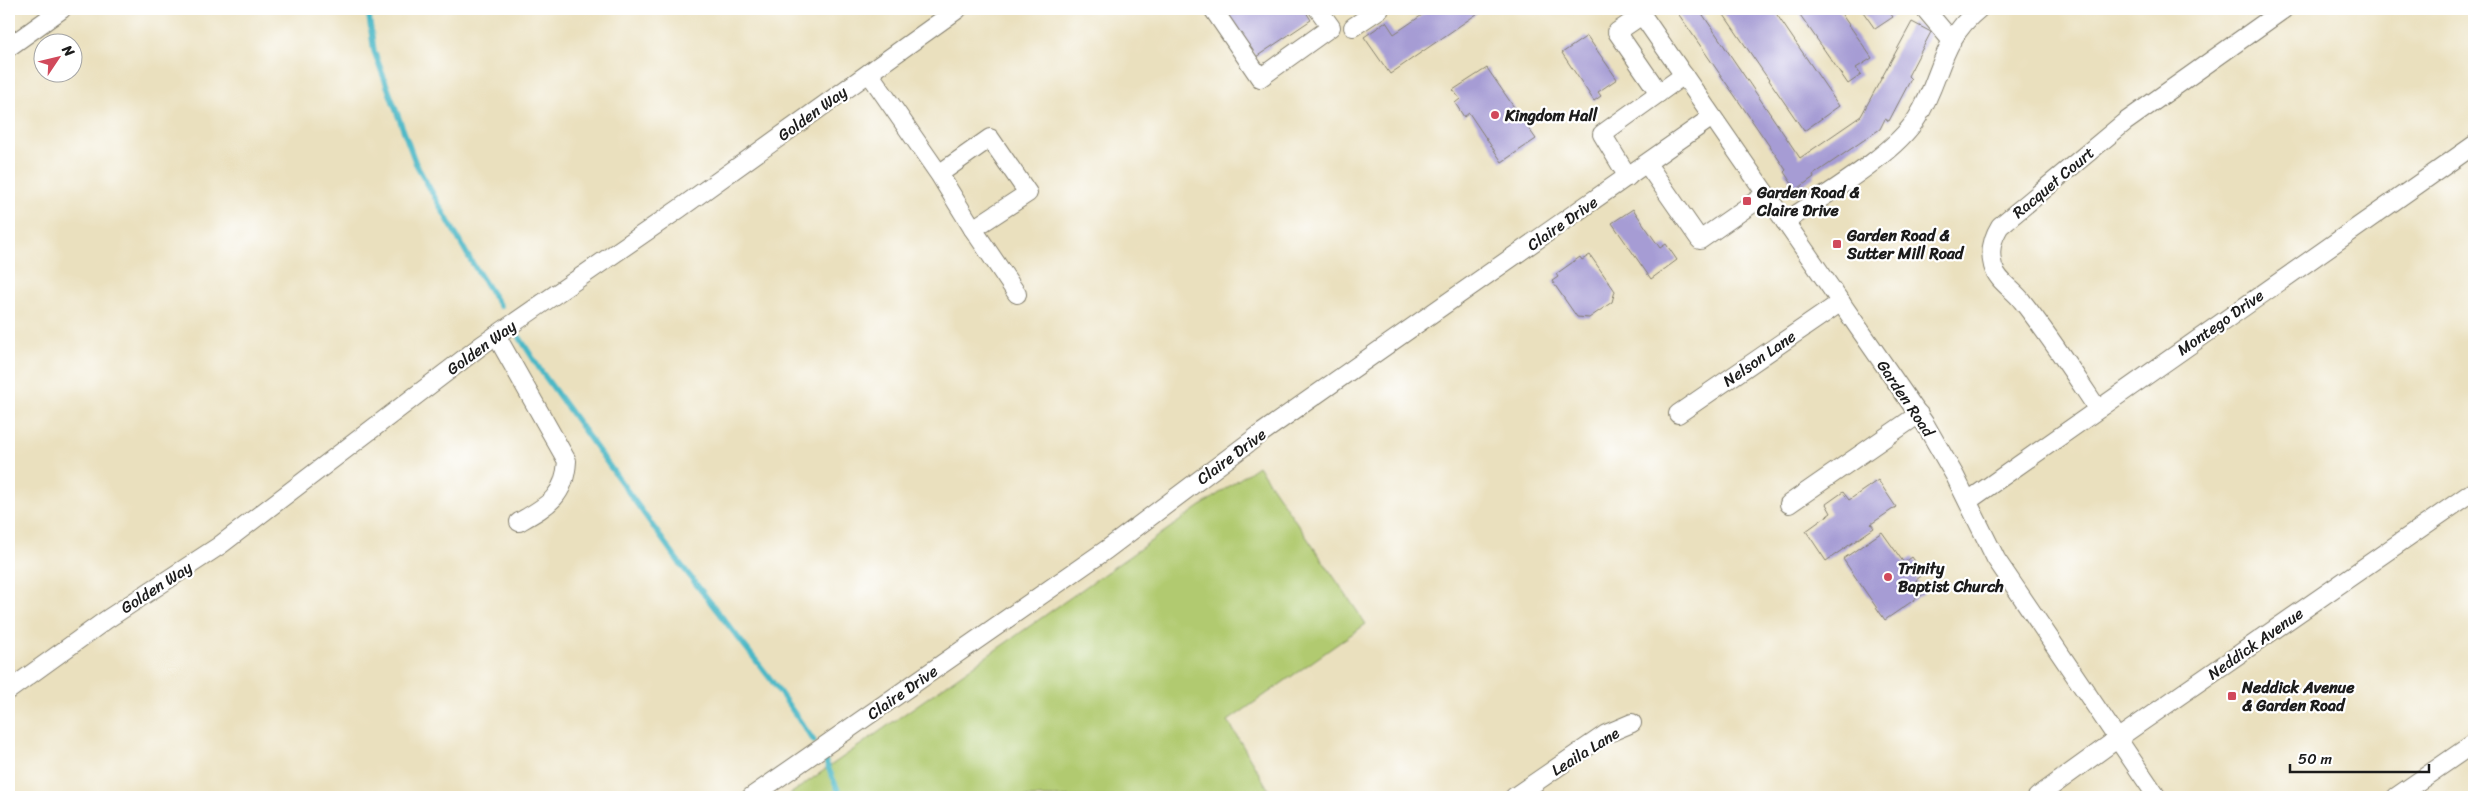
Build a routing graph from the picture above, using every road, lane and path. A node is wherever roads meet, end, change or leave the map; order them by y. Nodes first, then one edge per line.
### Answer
1 (62, 9) edge
2 (958, 9) edge
3 (1213, 9) edge
4 (1318, 9) edge
5 (1380, 9) edge
6 (1925, 9) edge
7 (1979, 9) edge
8 (2284, 9) edge
9 (1640, 12) edge
10 (1353, 28) dead end
11 (1951, 40) junction
12 (9, 47) edge
13 (869, 73) junction
14 (1684, 75) junction
15 (1659, 93) junction
16 (1712, 117) junction
17 (2474, 144) edge
18 (1647, 164) junction
19 (939, 174) junction
20 (1628, 177) junction
21 (1766, 194) junction
22 (1785, 222) junction
23 (974, 229) junction
24 (1017, 294) dead end
25 (1841, 302) junction
26 (496, 335) junction
27 (2098, 408) junction
28 (1678, 414) dead end
29 (1919, 414) junction
30 (2474, 491) edge
31 (1968, 501) junction
32 (1789, 504) dead end
33 (519, 522) dead end
34 (9, 690) edge
35 (1632, 723) dead end
36 (2116, 739) junction
37 (2474, 743) edge
38 (751, 797) edge
39 (1514, 797) edge
40 (2037, 797) edge
41 (2157, 797) edge
42 (2396, 797) edge

1 - 12 street
2 - 13 street, Golden Way
3 - 4 street
5 - 10 street
6 - 11 street
7 - 11 street
8 - 27 street, Racquet Court
9 - 14 street, Garden Road
9 - 15 street
11 - 22 street
13 - 19 street
13 - 26 street, Golden Way
14 - 15 street
14 - 16 street, Garden Road
15 - 20 street
16 - 18 street, Claire Drive
16 - 21 street, Garden Road
17 - 27 street, Montego Drive
18 - 20 street, Claire Drive
18 - 21 street
19 - 23 street
19 - 23 street
20 - 38 street, Claire Drive
21 - 22 street, Garden Road
22 - 25 street, Garden Road
23 - 24 street
25 - 28 street, Nelson Lane
25 - 29 street, Garden Road
26 - 33 street
26 - 34 street, Golden Way
27 - 31 street, Montego Drive
29 - 31 street, Garden Road
29 - 32 street
30 - 36 street, Neddick Avenue
31 - 36 street, Garden Road
35 - 39 street, Leaila Lane
36 - 40 street, Neddick Avenue
36 - 41 street, Garden Road
37 - 42 street

